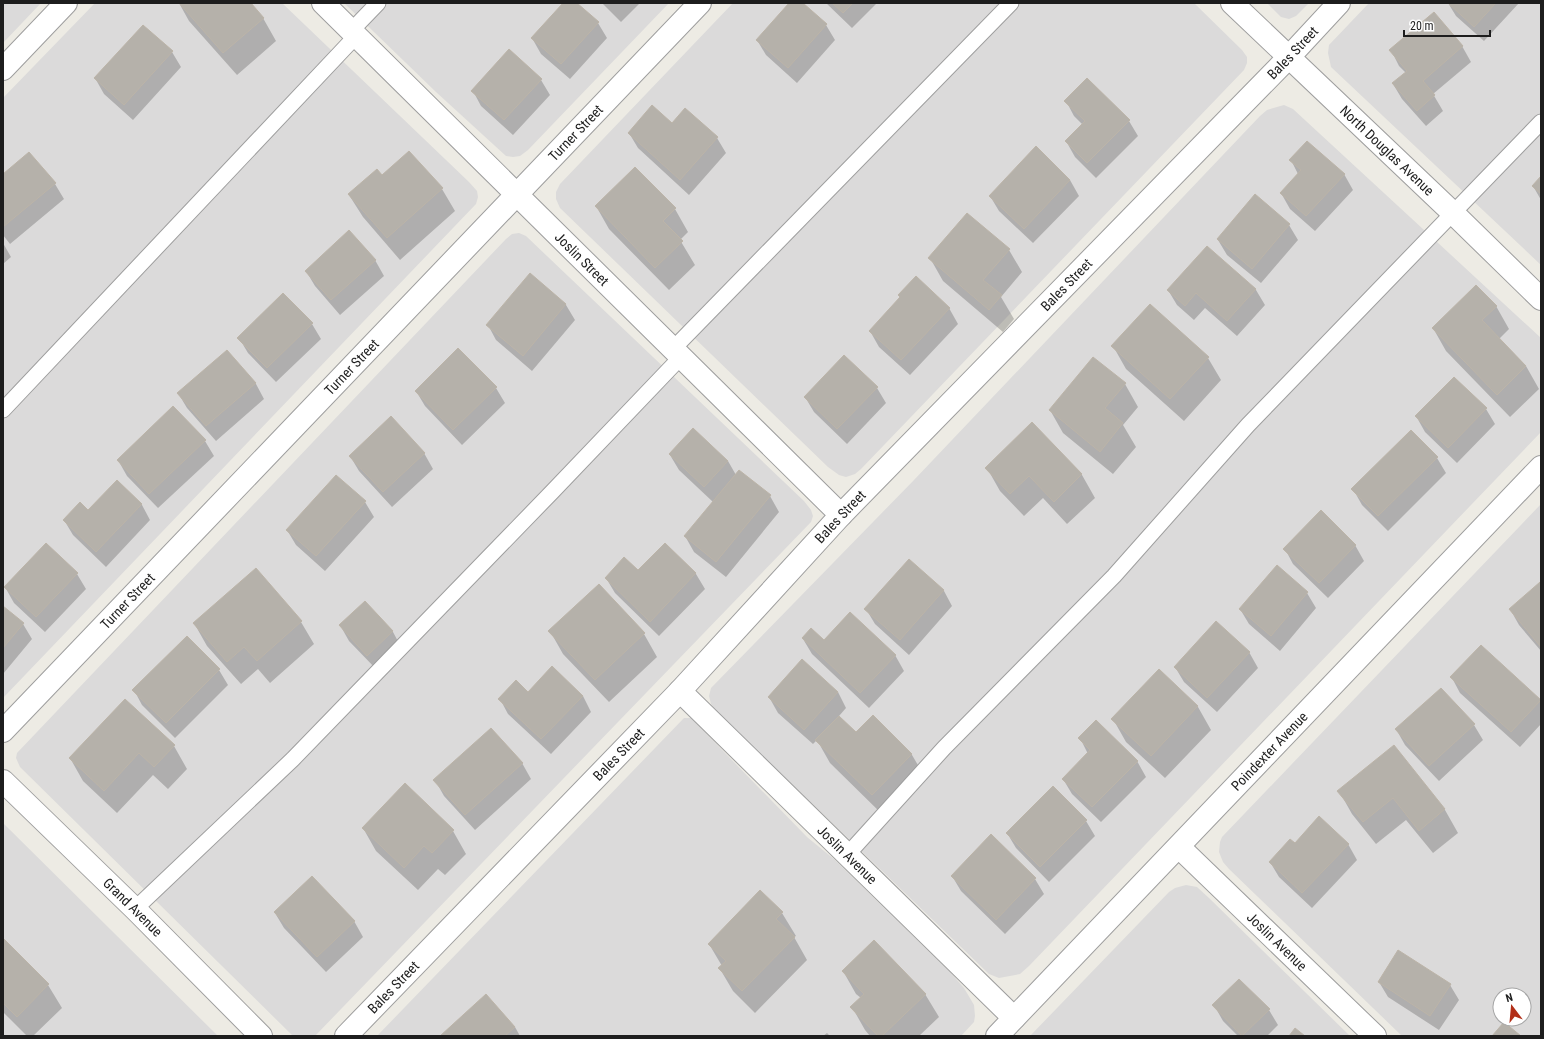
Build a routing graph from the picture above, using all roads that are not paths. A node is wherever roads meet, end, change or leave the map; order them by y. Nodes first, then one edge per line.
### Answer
1 (66, 3) edge
2 (322, 3) edge
3 (378, 3) edge
4 (700, 3) edge
5 (1011, 3) edge
6 (1232, 3) edge
7 (1339, 3) edge
8 (353, 33) junction
9 (1288, 58) junction
10 (3, 69) edge
11 (1541, 122) edge
12 (516, 195) junction
13 (1454, 214) junction
14 (1541, 299) edge
15 (677, 353) junction
16 (3, 410) edge
17 (1541, 467) edge
18 (841, 515) junction
19 (680, 691) junction
20 (3, 731) edge
21 (3, 781) edge
22 (1179, 847) junction
23 (848, 854) junction
24 (135, 909) junction
25 (1014, 1018) junction
26 (261, 1036) edge
27 (346, 1036) edge
28 (997, 1036) edge
29 (1375, 1036) edge

1 - 10 street
2 - 8 street, Joslin Street
3 - 8 lane
4 - 12 street, Turner Street
5 - 15 lane
6 - 9 street, North Douglas Avenue
7 - 9 street, Bales Street
8 - 12 street, Joslin Street
8 - 16 lane
9 - 13 street, North Douglas Avenue
9 - 18 street, Bales Street
11 - 13 lane
12 - 15 street, Joslin Street
12 - 20 street, Turner Street
13 - 14 street, North Douglas Avenue
13 - 23 lane
15 - 18 street, Joslin Street
15 - 24 lane
17 - 22 street, Poindexter Avenue
18 - 19 street, Bales Street
19 - 23 street, Joslin Avenue
19 - 27 street, Bales Street
21 - 24 street, Grand Avenue
22 - 25 street, Poindexter Avenue
22 - 29 street, Joslin Avenue
23 - 25 street, Joslin Avenue
24 - 26 street, Grand Avenue
25 - 28 street, Poindexter Avenue

